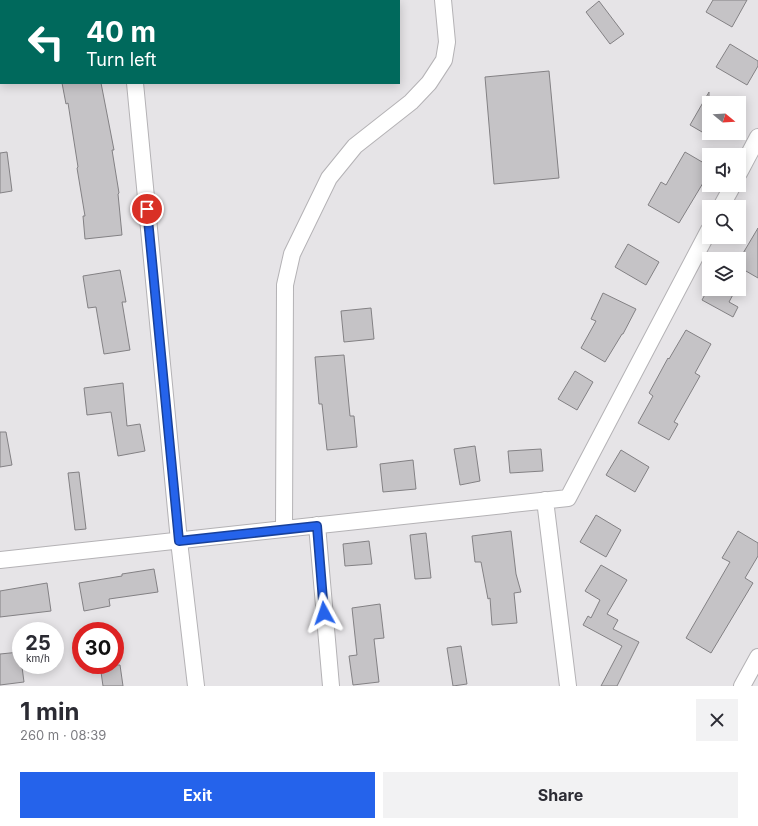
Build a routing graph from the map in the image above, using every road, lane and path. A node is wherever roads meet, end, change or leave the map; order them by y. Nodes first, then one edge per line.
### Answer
1 (443, 0) edge
2 (135, 84) edge
3 (758, 137) edge
4 (746, 160) edge
5 (702, 243) edge
6 (545, 500) junction
7 (317, 526) junction
8 (284, 529) junction
9 (179, 541) junction
10 (0, 560) edge
11 (758, 657) edge
12 (196, 686) edge
13 (331, 686) edge
14 (568, 686) edge
15 (742, 686) edge

1 - 8 street
2 - 9 street
3 - 4 street
5 - 6 street
6 - 7 street
6 - 14 street
7 - 8 street
7 - 13 street
8 - 9 street
9 - 10 street
9 - 12 street
11 - 15 street

